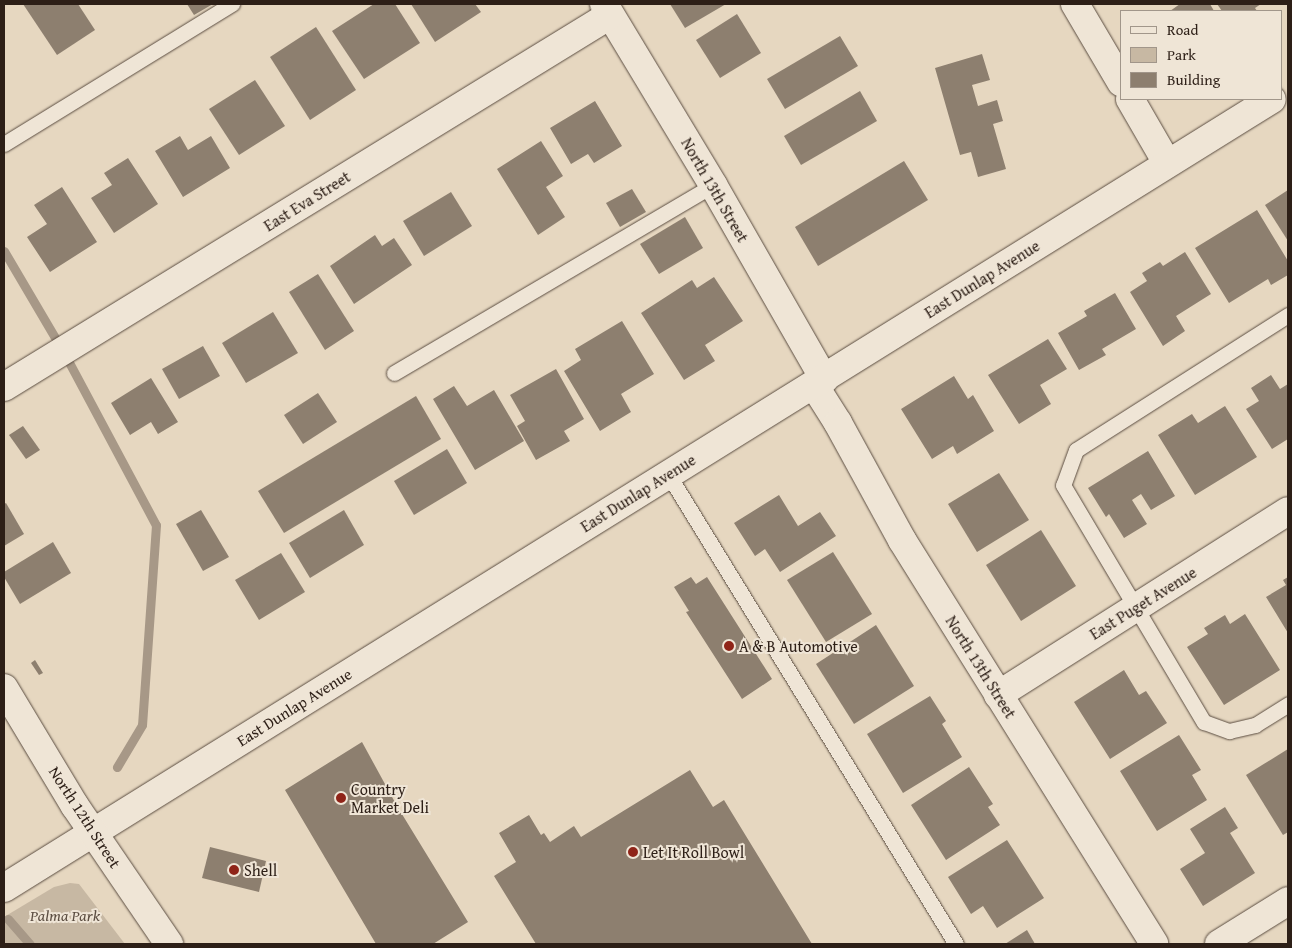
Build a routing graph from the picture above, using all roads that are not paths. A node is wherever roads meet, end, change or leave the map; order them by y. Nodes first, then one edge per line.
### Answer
1 (232, 4) edge
2 (1075, 4) edge
3 (607, 9) edge
4 (1120, 80) edge
5 (1131, 100) edge
6 (1270, 100) edge
7 (4, 144) edge
8 (1167, 162) junction
9 (713, 185) junction
10 (1288, 315) edge
11 (394, 373) dead end
12 (819, 382) junction
13 (4, 387) edge
14 (668, 474) junction
15 (1288, 511) edge
16 (1135, 609) junction
17 (4, 688) edge
18 (998, 695) junction
19 (1288, 704) edge
20 (93, 832) junction
21 (4, 888) edge
22 (1288, 901) edge
23 (169, 944) edge
24 (956, 944) edge
25 (1154, 944) edge
26 (1219, 944) edge

1 - 7 lane
2 - 4 street
3 - 9 street, North 13th Street
3 - 13 street, East Eva Street
5 - 8 street
6 - 8 street, East Dunlap Avenue
8 - 12 street, East Dunlap Avenue
9 - 11 lane
9 - 12 street, North 13th Street
10 - 16 lane
12 - 14 street, East Dunlap Avenue
12 - 18 street, North 13th Street
14 - 20 street, East Dunlap Avenue
14 - 24 lane
15 - 16 street, East Puget Avenue
16 - 18 street, East Puget Avenue
16 - 19 lane
17 - 20 street, North 12th Street
18 - 25 street, North 13th Street
20 - 21 street, East Dunlap Avenue
20 - 23 street, North 12th Street
22 - 26 street

